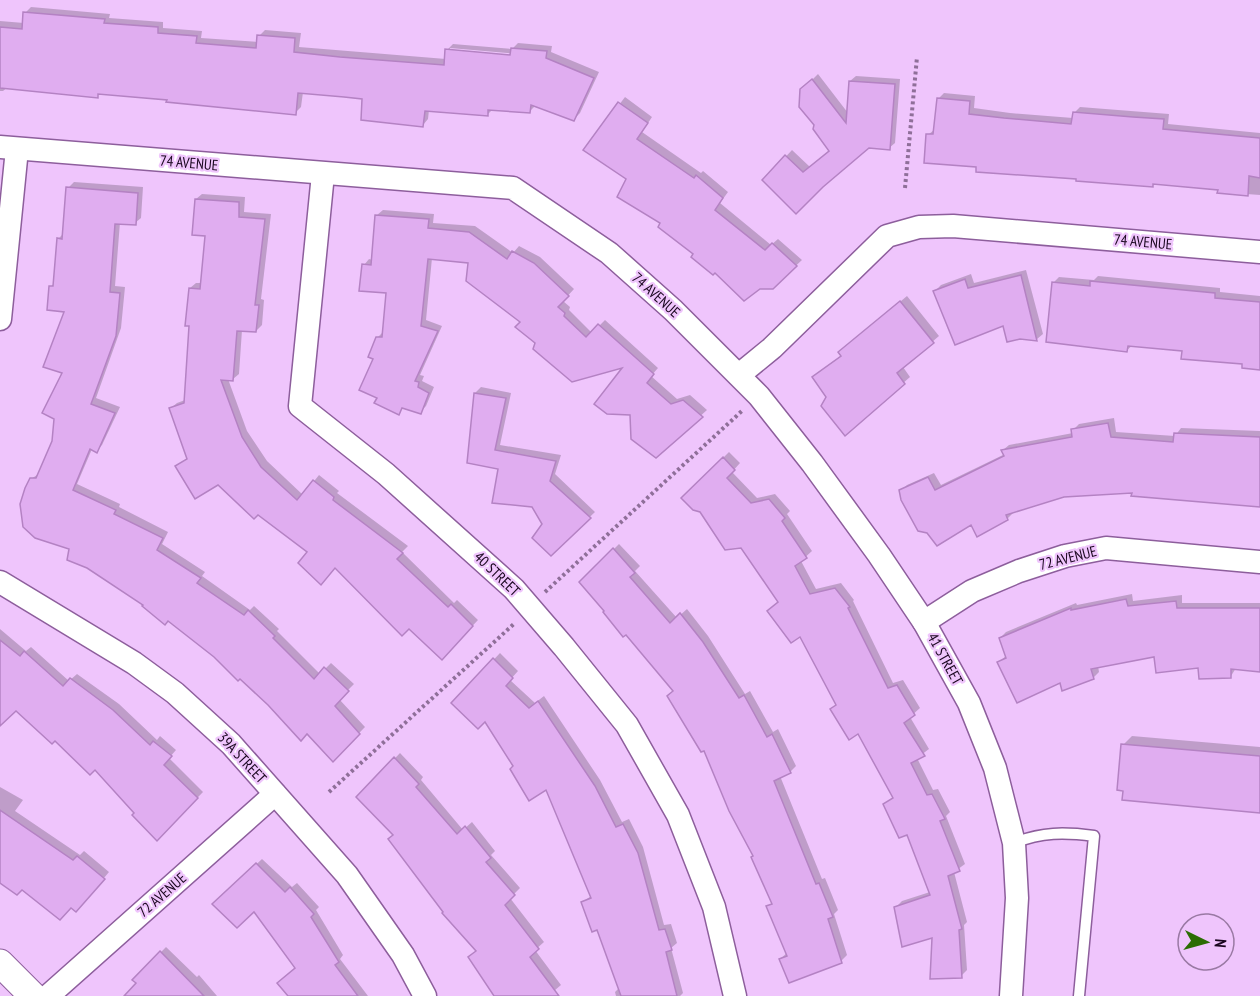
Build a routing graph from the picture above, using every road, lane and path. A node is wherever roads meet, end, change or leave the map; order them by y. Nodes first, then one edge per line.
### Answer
1 (917, 57) dead end
2 (8, 148) edge
3 (323, 174) junction
4 (905, 188) dead end
5 (1260, 252) edge
6 (0, 319) edge
7 (740, 375) junction
8 (740, 412) dead end
9 (1260, 562) edge
10 (0, 582) edge
11 (545, 592) dead end
12 (924, 622) junction
13 (515, 623) dead end
14 (329, 792) dead end
15 (274, 794) junction
16 (1014, 843) junction
17 (0, 963) edge
18 (33, 996) edge
19 (48, 996) edge
20 (425, 996) edge
21 (735, 996) edge
22 (1011, 996) edge
23 (1079, 996) edge

1 - 4 path
2 - 3 street, 74 AVENUE
2 - 6 street
3 - 7 street, 74 AVENUE
3 - 21 street, 40 STREET
5 - 7 street, 74 AVENUE
7 - 12 street, 41 STREET
8 - 11 path
9 - 12 street, 72 AVENUE
10 - 15 street, 39A STREET
12 - 16 street, 41 STREET
13 - 14 path
15 - 19 street, 72 AVENUE
15 - 20 street, 39A STREET
16 - 22 street, 41 STREET
16 - 23 lane
17 - 18 street

